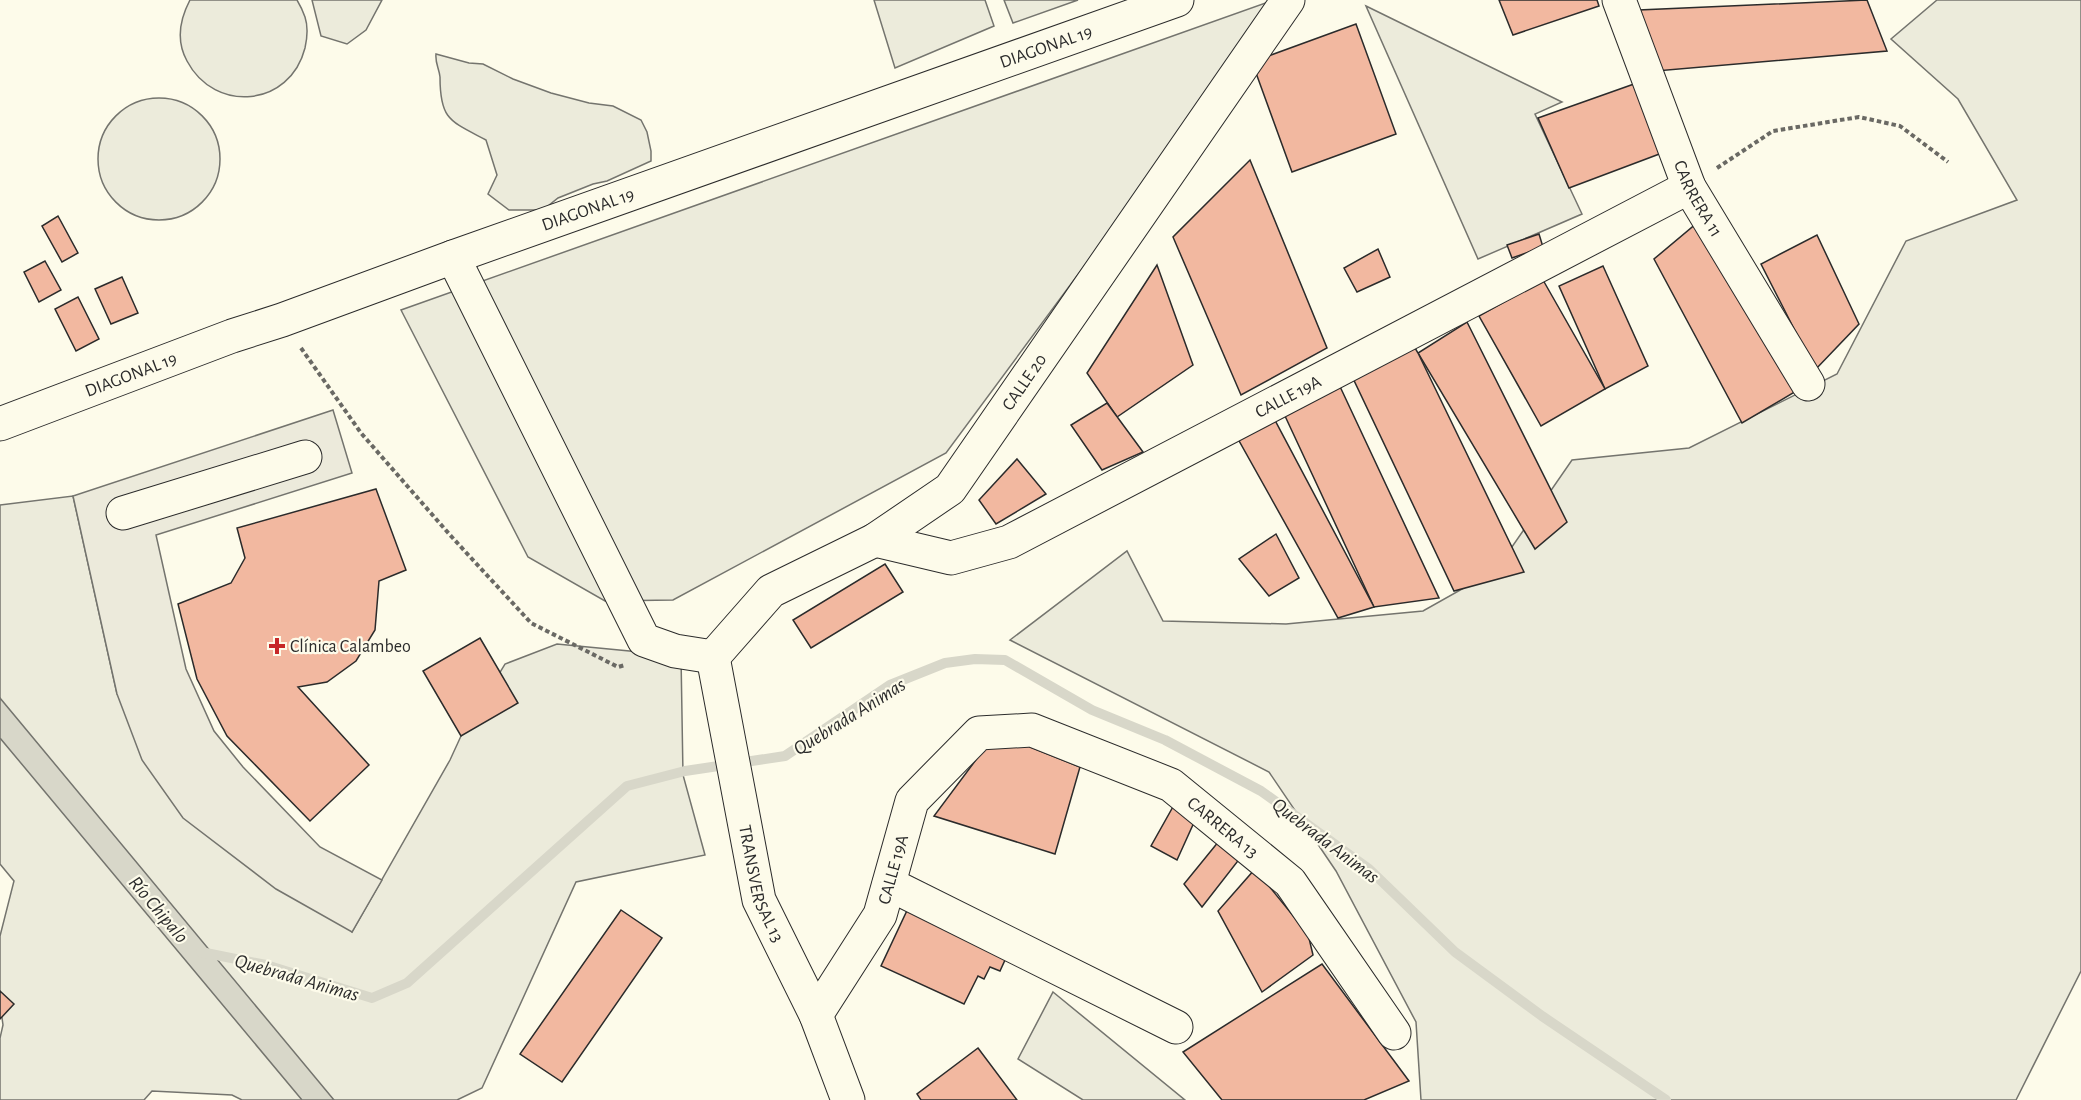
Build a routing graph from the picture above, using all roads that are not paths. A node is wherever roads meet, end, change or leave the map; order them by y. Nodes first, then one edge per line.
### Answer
1 (1177, 0) edge
2 (1288, 0) edge
3 (1619, 0) edge
4 (1689, 186) junction
5 (453, 257) junction
6 (1808, 384) dead end
7 (0, 424) edge
8 (305, 457) dead end
9 (123, 513) dead end
10 (875, 540) junction
11 (713, 657) junction
12 (979, 733) joint
13 (889, 884) junction
14 (816, 1014) junction
15 (1176, 1027) dead end
16 (1394, 1033) dead end
17 (848, 1100) edge

1 - 5 street, DIAGONAL 19
2 - 10 street, CALLE 20
3 - 4 street, CARRERA 11
4 - 6 street, CARRERA 11
4 - 10 street, CALLE 19A
5 - 7 street, DIAGONAL 19
5 - 11 street
8 - 9 street
10 - 11 street, CALLE 20
11 - 14 street, TRANSVERSAL 13
12 - 13 street, CALLE 19A
12 - 16 street, CARRERA 13
13 - 14 street, CALLE 19A
13 - 15 street
14 - 17 street, TRANSVERSAL 13

